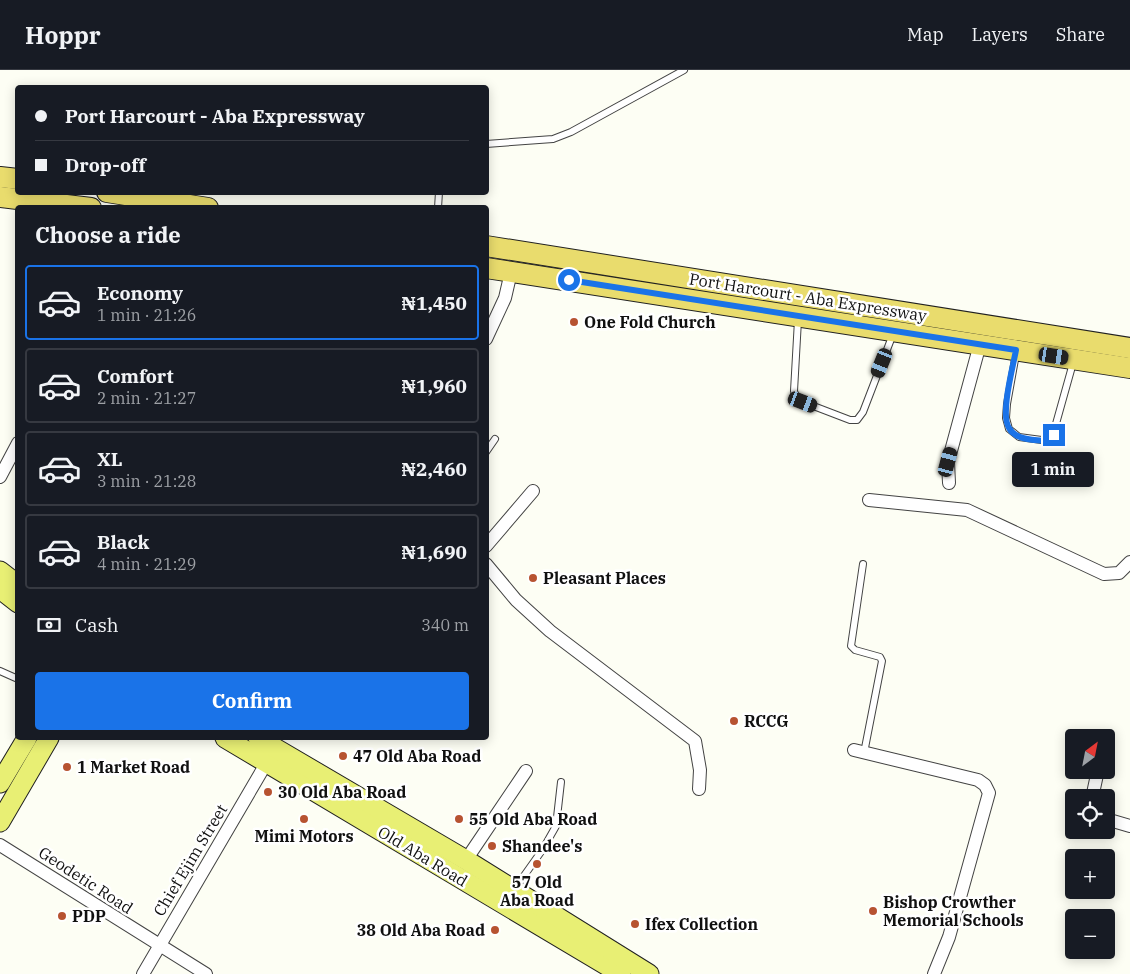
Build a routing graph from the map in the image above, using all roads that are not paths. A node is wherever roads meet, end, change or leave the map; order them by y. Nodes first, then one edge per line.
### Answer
1 (684, 70) edge
2 (489, 144) edge
3 (0, 177) edge
4 (15, 179) edge
5 (126, 195) edge
6 (0, 196) edge
7 (65, 205) edge
8 (189, 205) edge
9 (489, 246) edge
10 (489, 268) edge
11 (511, 272) junction
12 (798, 316) junction
13 (894, 331) junction
14 (489, 333) edge
15 (980, 344) junction
16 (1130, 348) edge
17 (1016, 350) junction
18 (1074, 359) junction
19 (1130, 368) edge
20 (496, 439) dead end
21 (489, 448) edge
22 (15, 449) edge
23 (0, 477) edge
24 (950, 483) dead end
25 (533, 491) dead end
26 (869, 500) dead end
27 (489, 542) edge
28 (1130, 562) edge
29 (863, 564) dead end
30 (489, 568) edge
31 (0, 571) edge
32 (15, 583) edge
33 (0, 589) edge
34 (15, 601) edge
35 (0, 671) edge
36 (15, 678) edge
37 (26, 740) edge
38 (49, 740) edge
39 (228, 740) edge
40 (261, 740) edge
41 (859, 751) joint
42 (267, 762) junction
43 (526, 771) dead end
44 (561, 782) dead end
45 (0, 783) edge
46 (699, 789) dead end
47 (0, 822) edge
48 (1115, 822) edge
49 (1130, 826) edge
50 (0, 845) edge
51 (466, 860) junction
52 (514, 890) junction
53 (158, 946) junction
54 (142, 974) edge
55 (206, 974) edge
56 (621, 974) edge
57 (649, 974) edge
58 (934, 974) edge

1 - 2 lane
3 - 4 highway
5 - 8 highway
6 - 7 highway
9 - 16 highway, Port Harcourt - Aba Expressway
10 - 11 highway, Port Harcourt - Aba Expressway
11 - 12 highway, Port Harcourt - Aba Expressway
11 - 14 street
12 - 13 highway, Port Harcourt - Aba Expressway
12 - 13 lane
13 - 15 highway, Port Harcourt - Aba Expressway
15 - 17 highway, Port Harcourt - Aba Expressway
15 - 24 street
17 - 18 highway, Port Harcourt - Aba Expressway
17 - 18 lane
18 - 19 highway, Port Harcourt - Aba Expressway
20 - 21 lane
22 - 23 street
25 - 27 street
26 - 28 street
29 - 41 lane
30 - 46 street
31 - 32 main road
33 - 34 main road
35 - 36 lane
37 - 45 main road
38 - 47 main road
39 - 42 main road, Old Aba Road
40 - 51 main road, Old Aba Road
41 - 58 street
42 - 53 street, Chief Ejim Street
42 - 56 main road, Old Aba Road
43 - 51 street
44 - 52 lane
48 - 49 street
50 - 53 street, Geodetic Road
51 - 52 main road, Old Aba Road
52 - 57 main road, Old Aba Road
53 - 54 street, Chief Ejim Street
53 - 55 street, Geodetic Road

